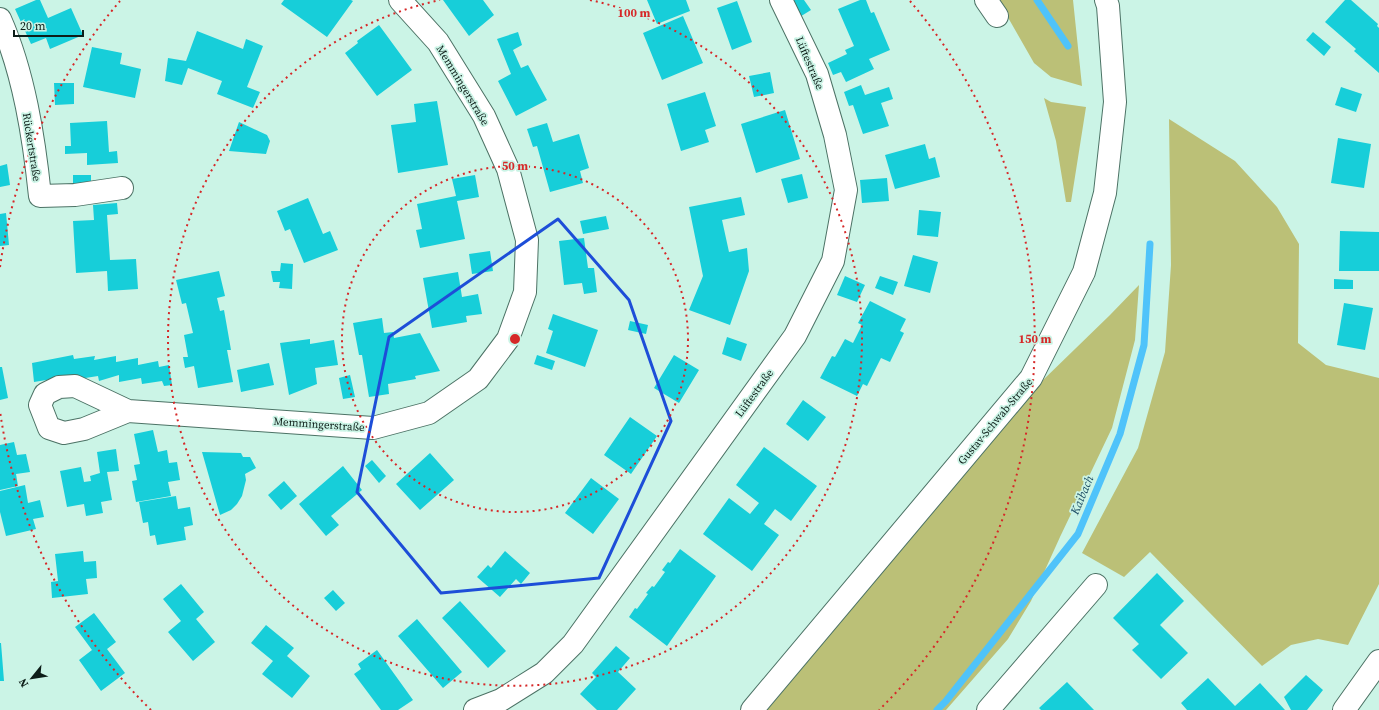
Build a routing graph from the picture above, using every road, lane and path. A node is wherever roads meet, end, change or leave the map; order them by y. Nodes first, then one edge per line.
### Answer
1 (400, 0) edge
2 (782, 0) edge
3 (1106, 0) edge
4 (0, 19) edge
5 (122, 188) dead end
6 (128, 411) dead end
7 (1096, 585) dead end
8 (1379, 661) edge
9 (475, 710) edge
10 (752, 710) edge
11 (988, 710) edge
12 (1344, 710) edge

1 - 6 street, Memmingerstraße
2 - 9 street, Lüftestraße
3 - 10 street, Gustav-Schwab-Straße
4 - 5 street, Rückertstraße
7 - 11 street
8 - 12 street

